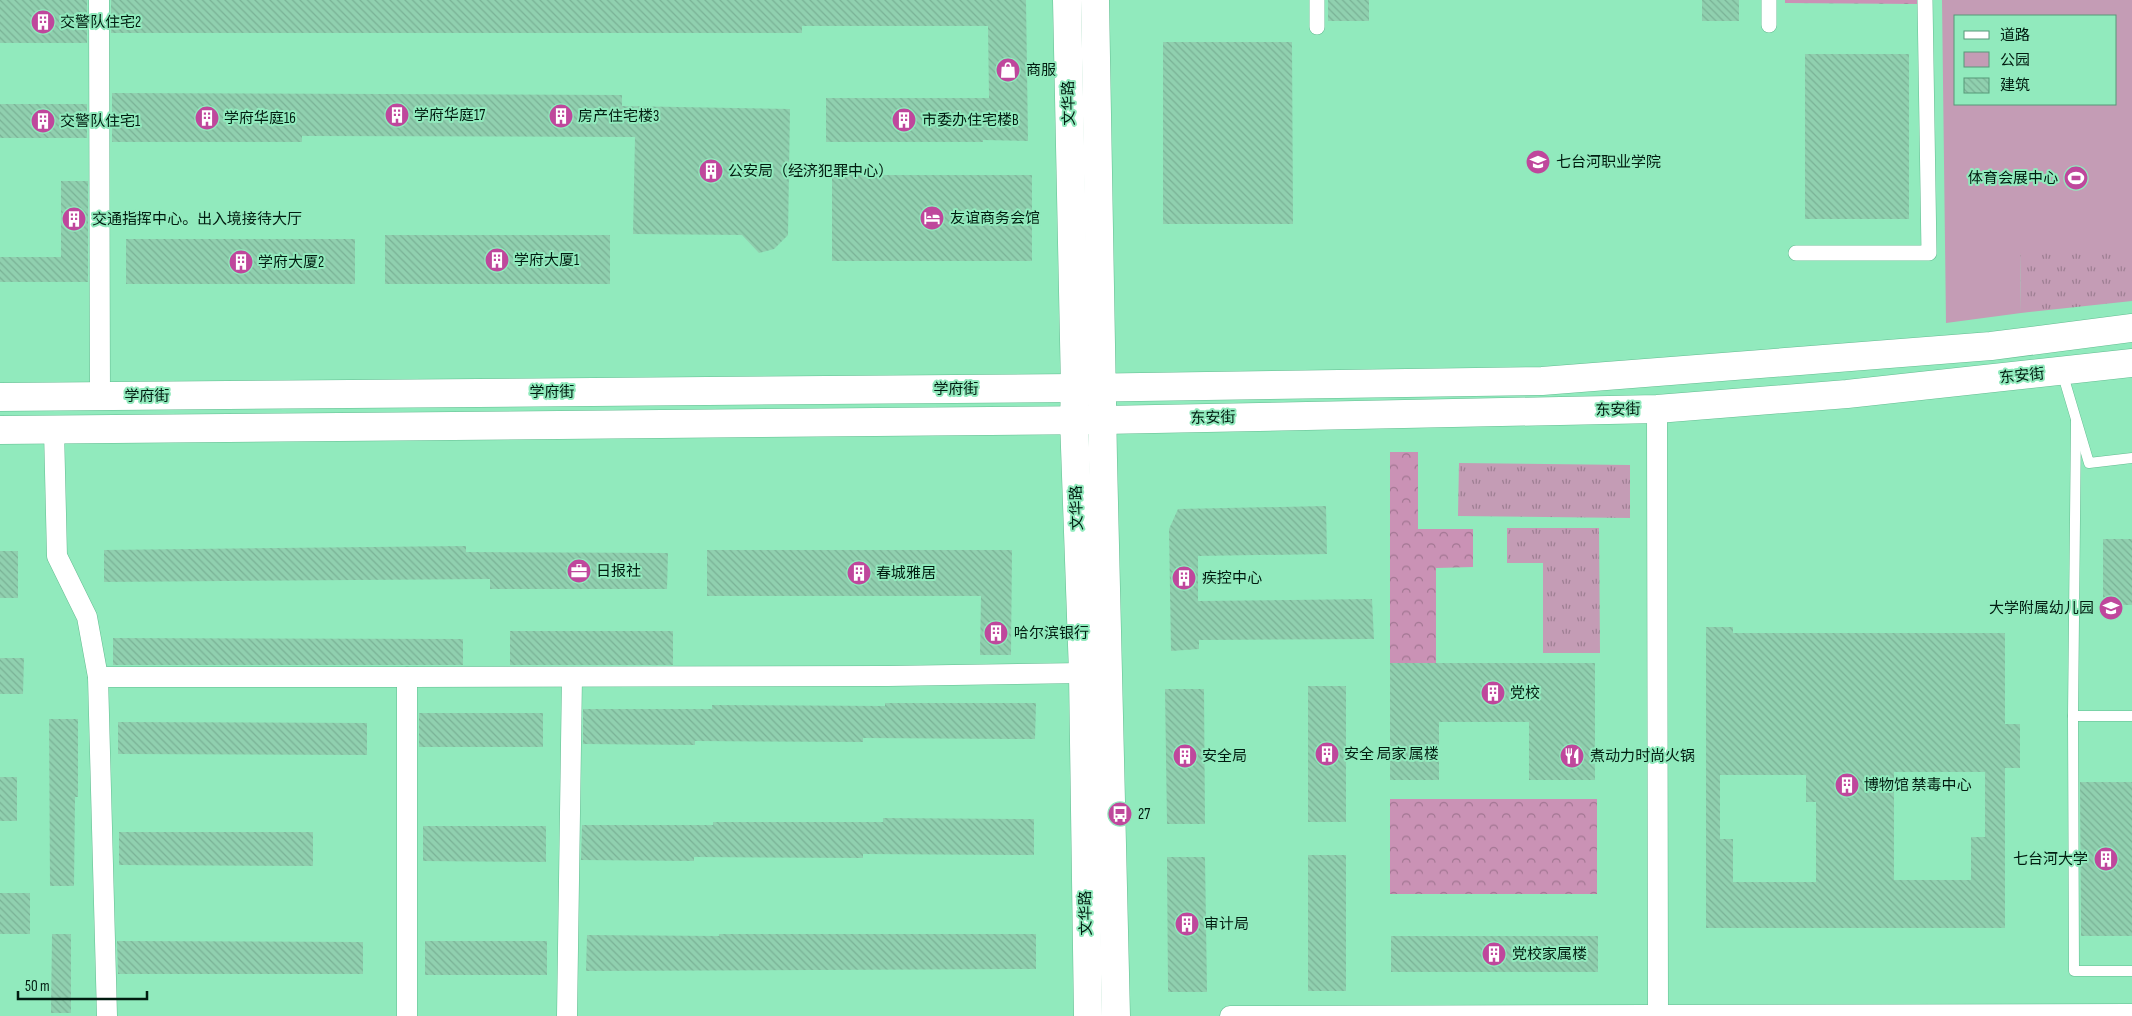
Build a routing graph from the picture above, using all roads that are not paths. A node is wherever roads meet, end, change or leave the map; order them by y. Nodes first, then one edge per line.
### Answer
1 (99, 0) edge
2 (1067, 0) edge
3 (1095, 0) edge
4 (1317, 0) edge
5 (1769, 0) edge
6 (1925, 0) edge
7 (1769, 25) dead end
8 (1317, 27) dead end
9 (1796, 253) dead end
10 (2132, 328) edge
11 (2132, 363) edge
12 (2062, 372) junction
13 (1103, 387) junction
14 (1075, 388) junction
15 (100, 396) junction
16 (0, 397) edge
17 (1657, 409) junction
18 (1074, 419) junction
19 (1103, 420) junction
20 (2076, 421) junction
21 (0, 430) edge
22 (54, 430) junction
23 (2132, 458) edge
24 (1083, 674) junction
25 (98, 677) junction
26 (407, 677) junction
27 (572, 678) junction
28 (2073, 716) junction
29 (2132, 716) edge
30 (2132, 971) edge
31 (2132, 1014) edge
32 (1658, 1015) edge
33 (1825, 1015) edge
34 (1994, 1015) edge
35 (106, 1016) edge
36 (407, 1016) edge
37 (567, 1016) edge
38 (1088, 1016) edge
39 (1116, 1016) edge
40 (1230, 1016) edge

1 - 15 street
2 - 14 main road, 文华路
3 - 13 main road, 文华路
4 - 8 street
5 - 7 street
6 - 9 street
10 - 13 main road
11 - 12 main road, 东安街
12 - 17 main road, 东安街
12 - 20 lane
13 - 14 main road, 学府街
13 - 19 main road, 文华路
14 - 15 main road, 学府街
14 - 18 main road, 文华路
15 - 16 main road, 学府街
17 - 19 main road, 东安街
17 - 32 street
18 - 19 main road, 学府街
18 - 22 main road, 学府街
18 - 24 main road, 文华路
19 - 39 main road, 文华路
20 - 23 lane
20 - 28 lane
21 - 22 main road, 学府街
22 - 25 street
24 - 27 street
24 - 38 main road, 文华路
25 - 26 street
25 - 35 street
26 - 27 street
26 - 36 street
27 - 37 street
28 - 29 lane
28 - 30 lane
31 - 34 street
32 - 33 street
32 - 40 street
33 - 34 street

